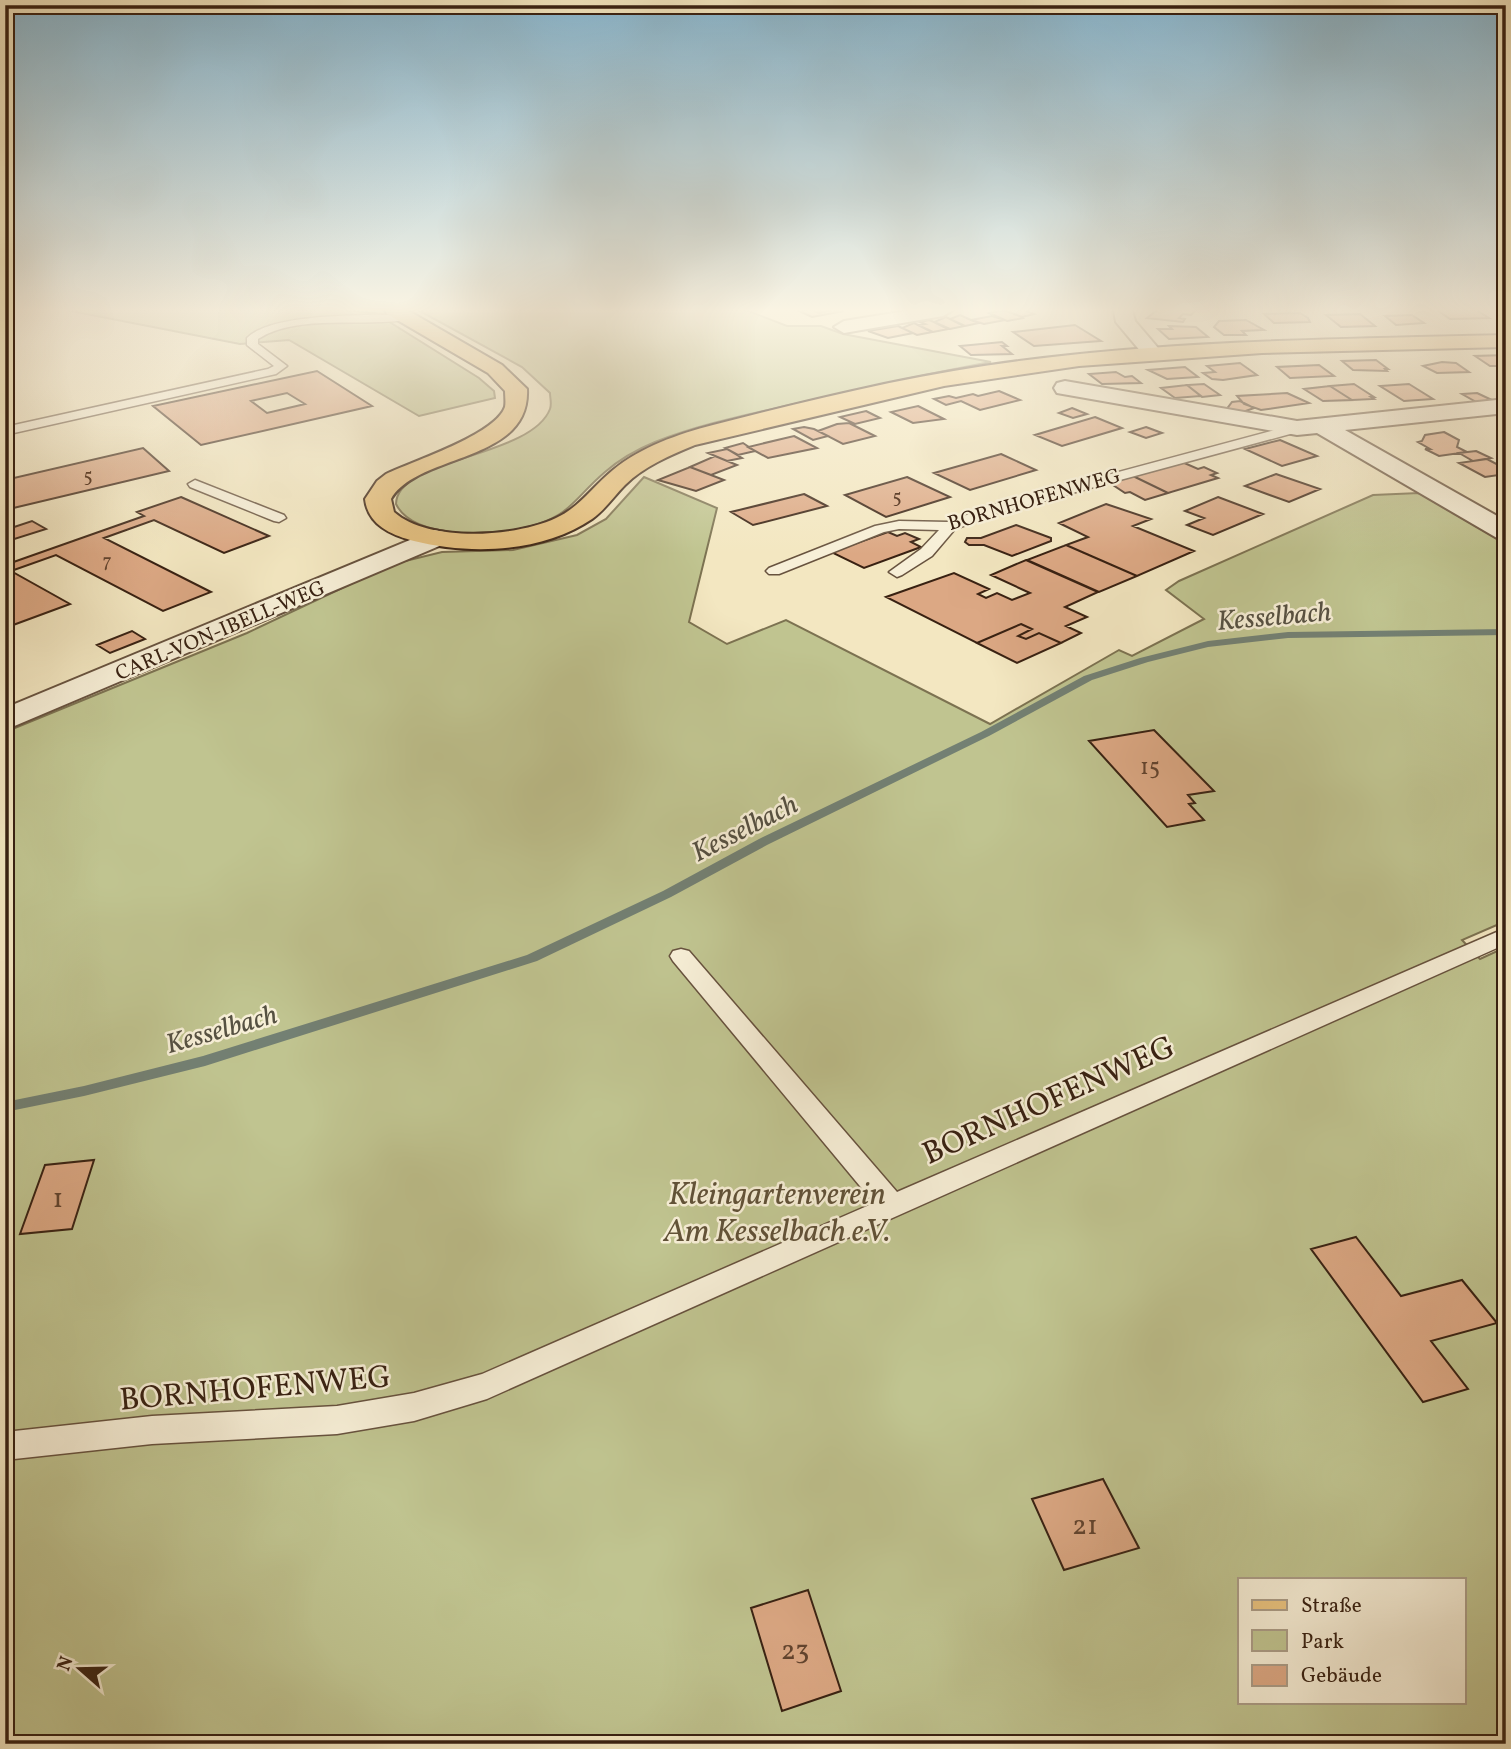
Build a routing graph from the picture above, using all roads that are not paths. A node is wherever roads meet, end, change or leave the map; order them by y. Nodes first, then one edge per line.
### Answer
1 (183, 392) edge
2 (517, 392) edge
3 (899, 392) edge
4 (1086, 392) edge
5 (1506, 407) edge
6 (1321, 426) junction
7 (1297, 428) junction
8 (5, 431) edge
9 (195, 484) dead end
10 (279, 518) dead end
11 (950, 527) junction
12 (1506, 532) edge
13 (435, 538) junction
14 (774, 571) dead end
15 (897, 572) dead end
16 (5, 720) edge
17 (1506, 935) edge
18 (681, 956) dead end
19 (893, 1206) junction
20 (5, 1446) edge

1 - 8 lane
2 - 13 main road
3 - 13 main road
4 - 7 street, BORNHOFENWEG
5 - 6 street, BORNHOFENWEG
6 - 7 street, BORNHOFENWEG
6 - 12 street
7 - 11 lane, BORNHOFENWEG
9 - 10 lane
11 - 14 lane, BORNHOFENWEG
11 - 15 lane
13 - 16 street, CARL-VON-IBELL-WEG
17 - 19 lane, BORNHOFENWEG
18 - 19 lane
19 - 20 lane, BORNHOFENWEG

